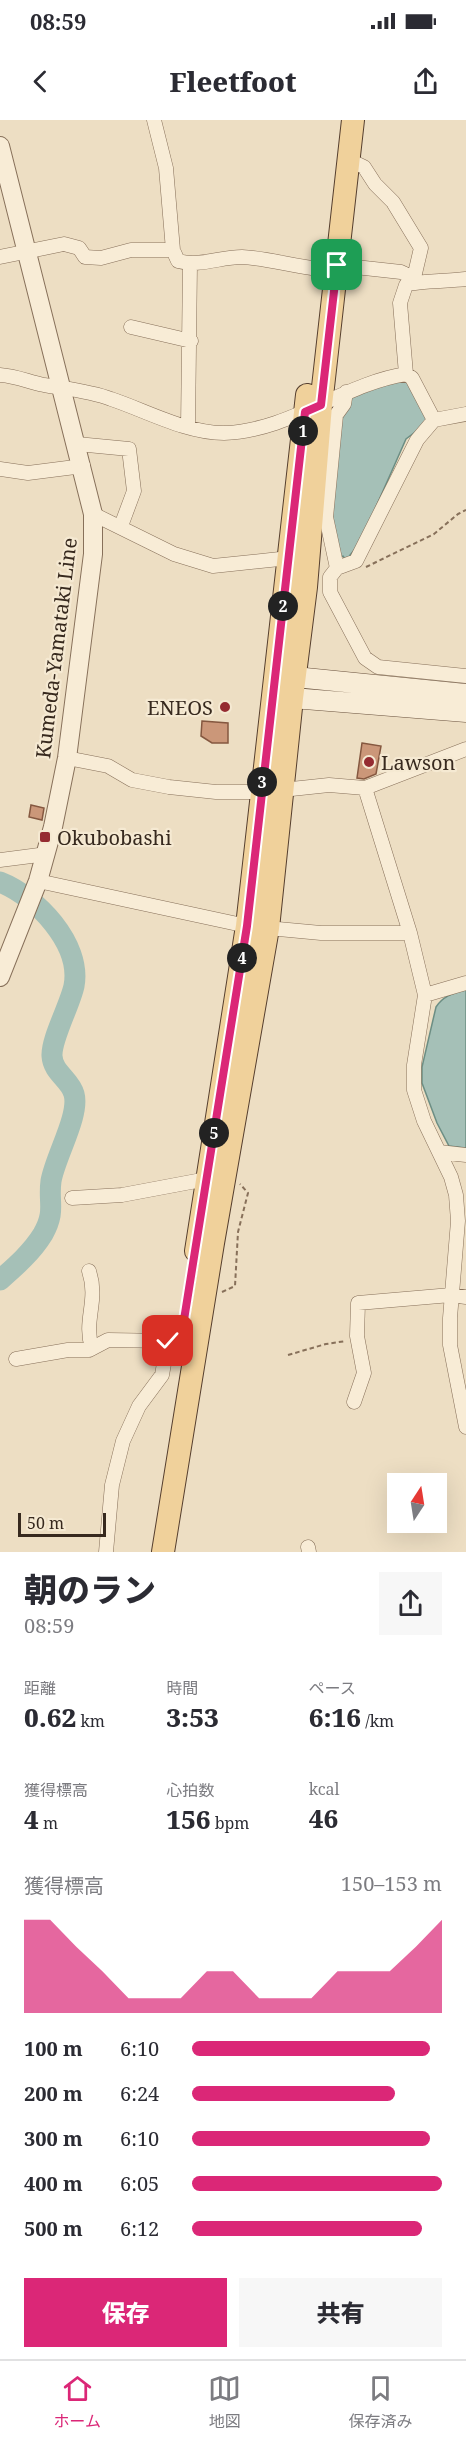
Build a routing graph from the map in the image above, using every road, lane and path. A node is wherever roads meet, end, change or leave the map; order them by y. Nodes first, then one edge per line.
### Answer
1 (154, 120) edge
2 (339, 120) edge
3 (353, 120) edge
4 (0, 146) edge
5 (349, 160) junction
6 (173, 250) junction
7 (29, 253) junction
8 (0, 257) edge
9 (190, 264) junction
10 (329, 267) junction
11 (466, 279) edge
12 (414, 280) junction
13 (131, 327) dead end
14 (190, 341) junction
15 (406, 374) junction
16 (0, 375) edge
17 (61, 386) junction
18 (346, 392) junction
19 (313, 408) junction
20 (466, 414) edge
21 (434, 420) junction
22 (188, 427) junction
23 (77, 444) junction
24 (83, 466) junction
25 (0, 469) edge
26 (466, 510) edge
27 (93, 514) junction
28 (122, 526) junction
29 (289, 558) junction
30 (337, 568) junction
31 (359, 571) dead end
32 (329, 585) junction
33 (306, 587) junction
34 (466, 676) edge
35 (287, 687) junction
36 (466, 694) edge
37 (466, 712) edge
38 (466, 749) edge
39 (67, 758) junction
40 (365, 788) junction
41 (272, 791) junction
42 (47, 854) junction
43 (0, 860) edge
44 (36, 887) junction
45 (257, 927) junction
46 (410, 933) junction
47 (0, 977) edge
48 (466, 983) edge
49 (425, 995) junction
50 (439, 1152) junction
51 (466, 1155) edge
52 (216, 1174) junction
53 (72, 1198) dead end
54 (89, 1271) dead end
55 (451, 1295) junction
56 (466, 1297) edge
57 (203, 1302) junction
58 (176, 1334) junction
59 (358, 1339) junction
60 (92, 1348) junction
61 (288, 1355) dead end
62 (16, 1359) dead end
63 (354, 1402) dead end
64 (466, 1428) edge
65 (106, 1552) edge
66 (147, 1552) edge
67 (163, 1552) edge

1 - 6 street
2 - 10 main road
3 - 5 main road
4 - 7 street, Kumeda-Yamataki Line
5 - 10 main road
5 - 12 street
6 - 7 street
6 - 9 street
7 - 8 street
7 - 17 street, Kumeda-Yamataki Line
9 - 10 street
9 - 14 street
10 - 12 street
10 - 19 main road
11 - 12 street
12 - 15 street
13 - 14 street
14 - 22 street
15 - 18 street
15 - 21 street
16 - 17 street
17 - 22 street
17 - 23 street, Kumeda-Yamataki Line
18 - 19 street
18 - 30 street
19 - 22 street
19 - 29 main road
19 - 33 main road
20 - 21 street
21 - 30 street
23 - 24 street, Kumeda-Yamataki Line
23 - 28 street
24 - 25 street
24 - 27 street, Kumeda-Yamataki Line
26 - 31 path
27 - 28 street
27 - 39 street, Kumeda-Yamataki Line
28 - 29 street
29 - 35 main road
30 - 32 street
32 - 33 street
32 - 34 street
33 - 35 main road
35 - 36 main road
35 - 37 main road
35 - 41 main road
38 - 40 street
39 - 41 street
39 - 42 street, Kumeda-Yamataki Line
40 - 41 street
40 - 46 street
41 - 45 main road
42 - 43 street
42 - 44 street, Kumeda-Yamataki Line
44 - 45 street
44 - 47 street, Kumeda-Yamataki Line
45 - 46 street
45 - 52 main road
46 - 49 street
48 - 49 street
49 - 50 street
50 - 51 street
50 - 55 street
52 - 53 street
52 - 57 main road
52 - 57 path
52 - 58 main road
54 - 60 street
55 - 56 street
55 - 59 street
55 - 64 street
57 - 67 main road
58 - 60 street
58 - 65 street
58 - 66 main road
59 - 61 path
59 - 63 street
60 - 62 street

